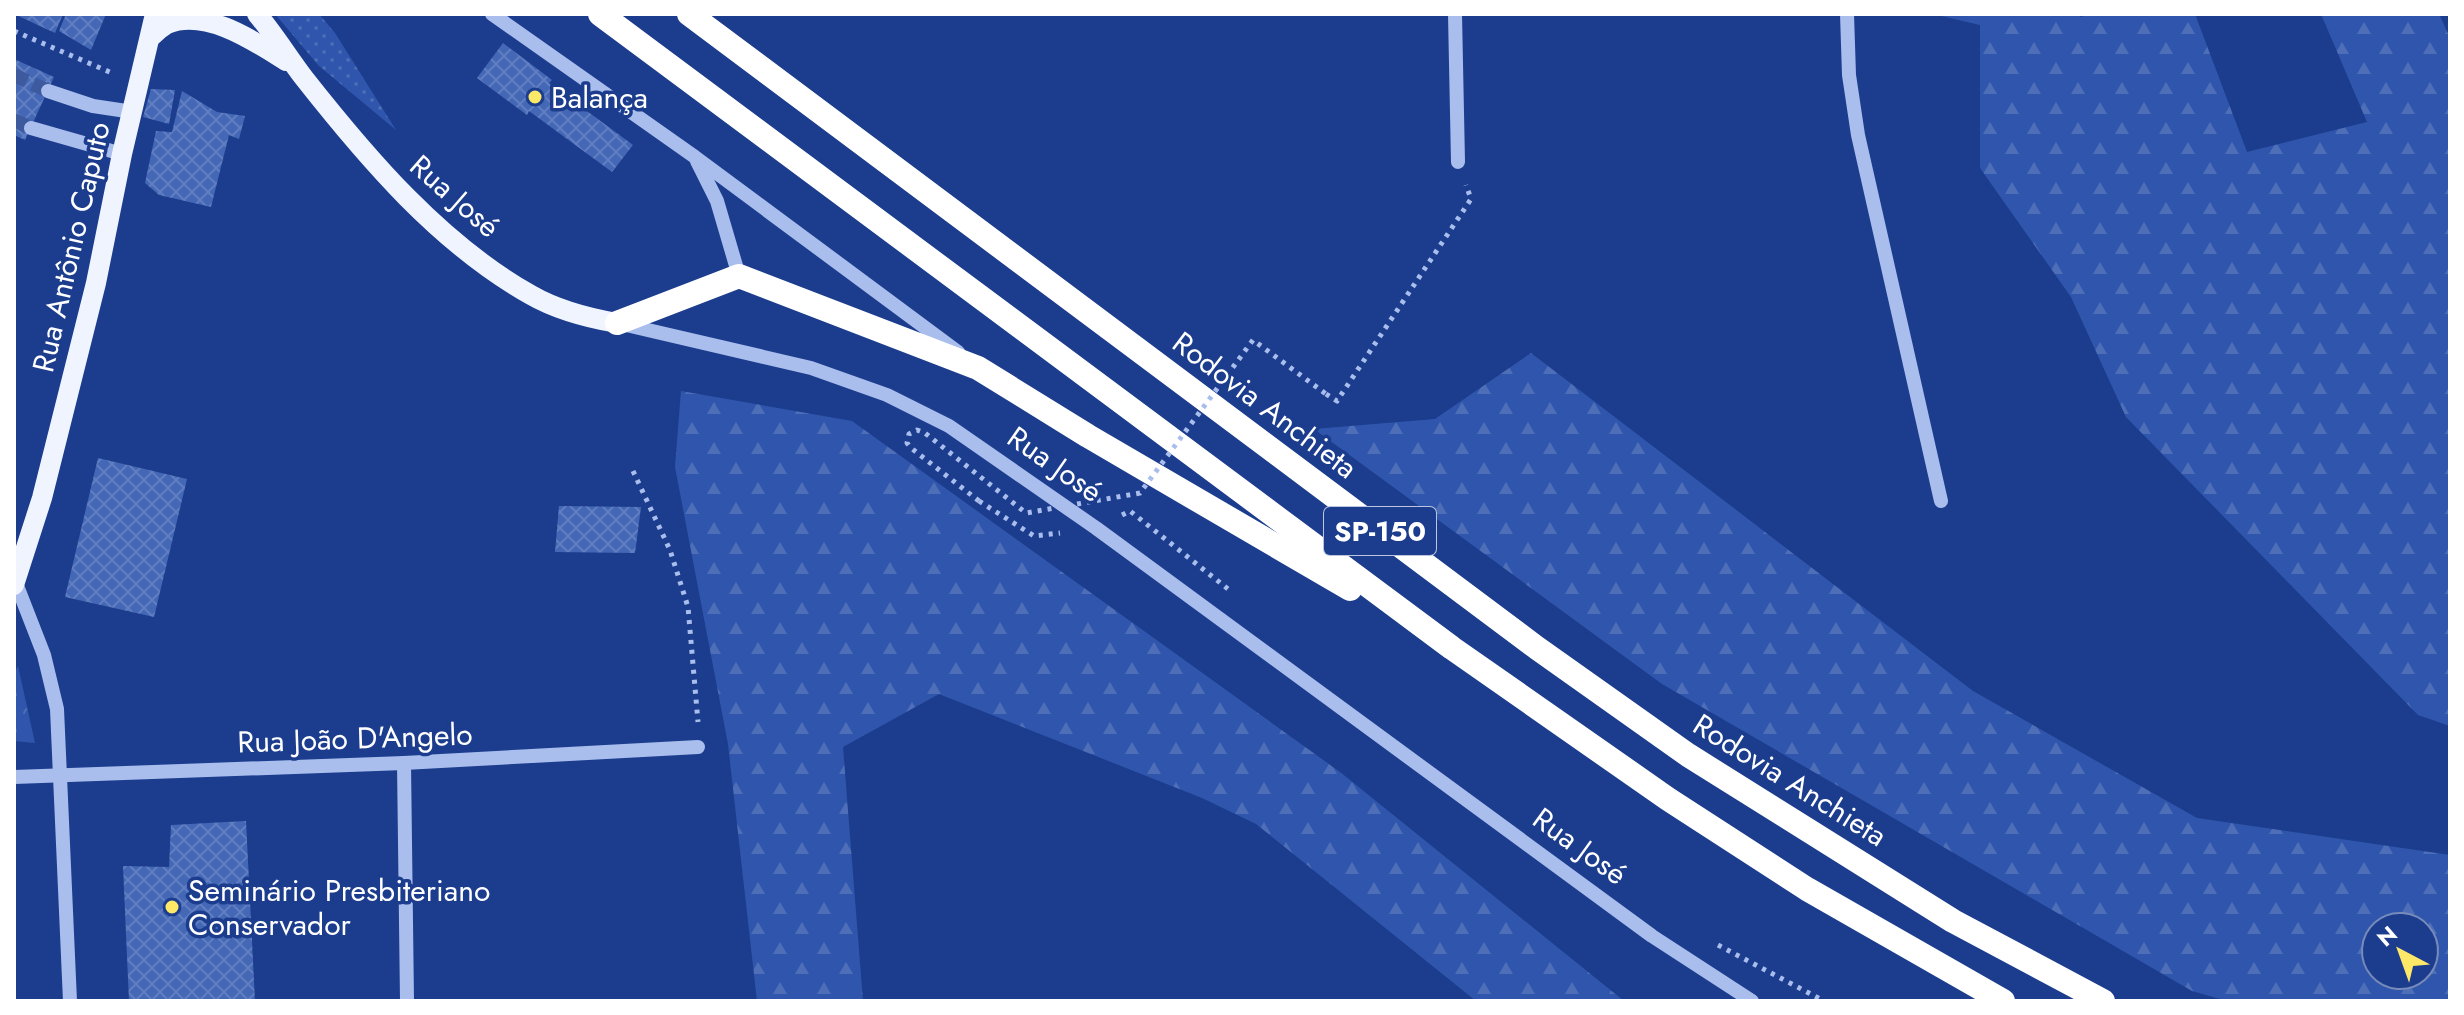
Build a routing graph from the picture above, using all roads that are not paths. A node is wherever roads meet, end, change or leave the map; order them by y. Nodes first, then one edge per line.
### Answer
1 (155, 14) edge
2 (257, 14) edge
3 (492, 14) edge
4 (600, 14) edge
5 (689, 14) edge
6 (1455, 14) edge
7 (1847, 14) edge
8 (152, 36) junction
9 (296, 67) junction
10 (48, 91) tunnel mouth
11 (133, 112) junction
12 (31, 128) tunnel mouth
13 (122, 154) junction
14 (695, 157) junction
15 (1458, 162) road end
16 (739, 276) junction
17 (617, 323) junction
18 (978, 368) junction
19 (1941, 501) dead end
20 (15, 581) edge
21 (1452, 648) junction
22 (698, 747) road end
23 (404, 763) junction
24 (60, 776) junction
25 (14, 777) edge
26 (70, 1001) edge
27 (407, 1001) edge
28 (1752, 1001) edge
29 (2003, 1001) edge
30 (2103, 1001) edge

1 - 8 main road, Rua Antônio Caputo
2 - 9 main road, Rua José
3 - 14 street
4 - 21 highway, SP-150
5 - 30 highway, Rodovia Anchieta / SP-150
6 - 15 street
7 - 19 street
8 - 9 main road, Rua José
8 - 11 main road, Rua Antônio Caputo
9 - 17 main road, Rua José
10 - 11 street
11 - 13 main road, Rua Antônio Caputo
12 - 13 street
13 - 20 main road, Rua Antônio Caputo
14 - 16 street
14 - 18 street
16 - 17 highway
16 - 18 highway
17 - 28 street, Rua José
18 - 21 highway
20 - 24 street
21 - 29 highway, SP-150
22 - 23 street, Rua João D'Angelo
23 - 24 street, Rua João D'Angelo
23 - 27 street
24 - 25 street, Rua João D'Angelo
24 - 26 street

